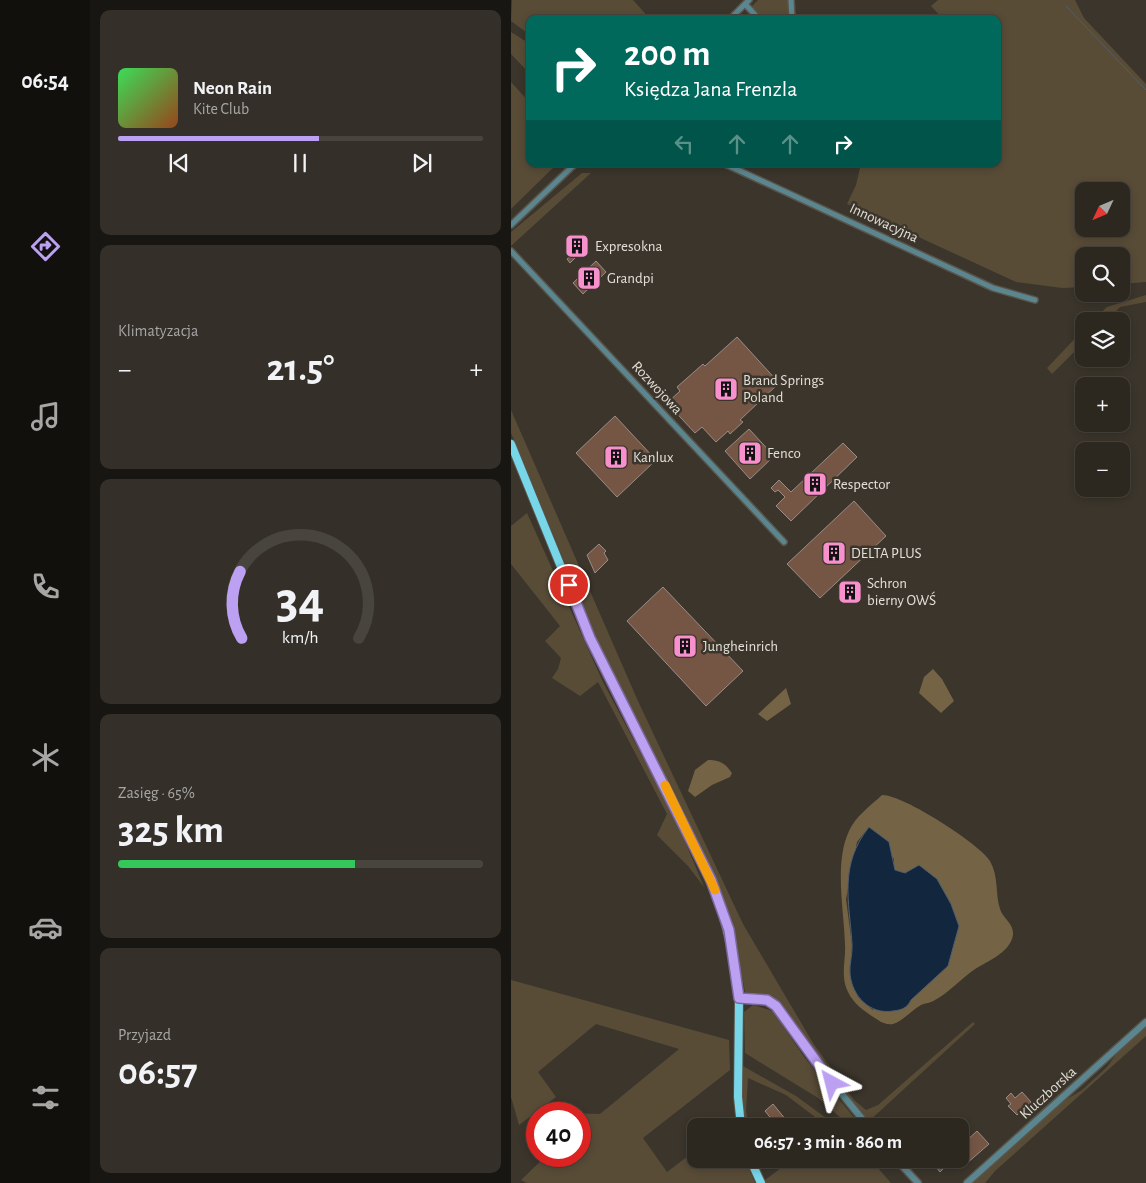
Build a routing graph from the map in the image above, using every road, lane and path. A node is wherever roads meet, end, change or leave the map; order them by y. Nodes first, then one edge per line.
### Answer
1 (791, 0) edge
2 (747, 2) edge
3 (734, 15) edge
4 (756, 15) edge
5 (792, 15) edge
6 (572, 167) edge
7 (731, 167) edge
8 (511, 225) edge
9 (511, 251) edge
10 (1035, 300) dead end
11 (511, 444) edge
12 (784, 542) dead end
13 (739, 998) junction
14 (1146, 1022) edge
15 (741, 1118) edge
16 (861, 1118) edge
17 (754, 1168) edge
18 (904, 1168) edge
19 (761, 1183) edge
20 (918, 1183) edge
21 (967, 1183) edge

1 - 5 street
2 - 3 street
2 - 4 street
6 - 8 street
7 - 10 street, Innowacyjna
9 - 12 street, Rozwojowa
11 - 13 main road
13 - 15 main road
13 - 16 street
14 - 21 street, Kluczborska
17 - 19 main road
18 - 20 street

